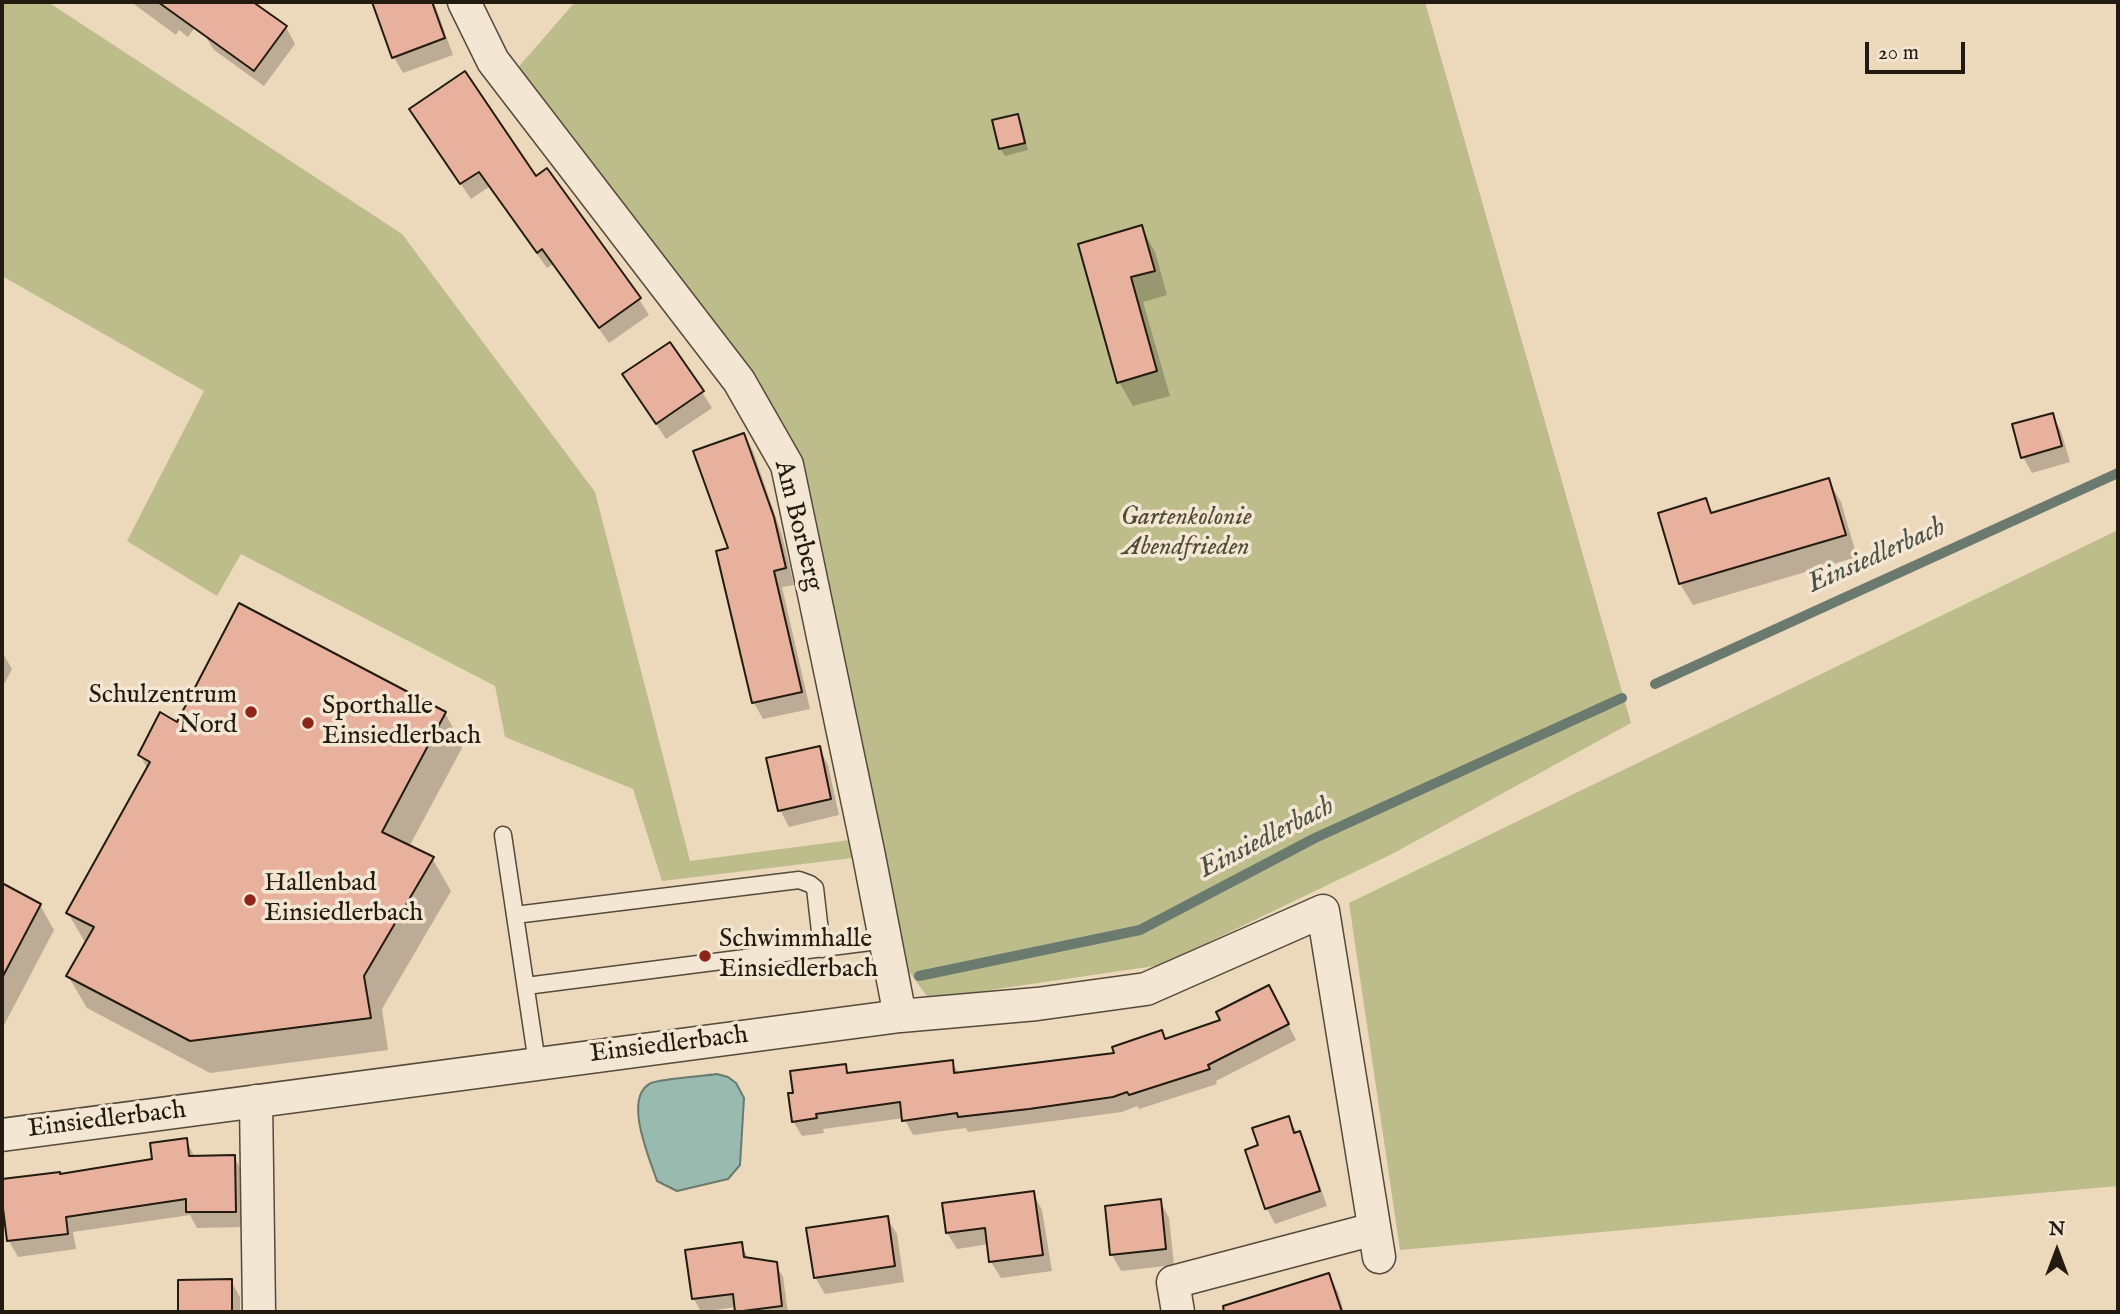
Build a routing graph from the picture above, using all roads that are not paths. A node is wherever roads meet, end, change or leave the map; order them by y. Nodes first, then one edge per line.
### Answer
1 (464, 2) edge
2 (503, 835) dead end
3 (515, 915) junction
4 (886, 940) junction
5 (822, 949) junction
6 (526, 986) junction
7 (900, 1016) junction
8 (537, 1063) junction
9 (256, 1101) junction
10 (2, 1135) edge
11 (258, 1312) edge
12 (1178, 1312) edge

1 - 4 street, Am Borberg
2 - 3 lane
3 - 5 lane
3 - 6 lane
4 - 5 lane
4 - 7 street, Am Borberg
5 - 6 lane
6 - 8 lane
7 - 8 street, Einsiedlerbach
7 - 12 street, Einsiedlerbach
8 - 9 street, Einsiedlerbach
9 - 10 street, Einsiedlerbach
9 - 11 street

